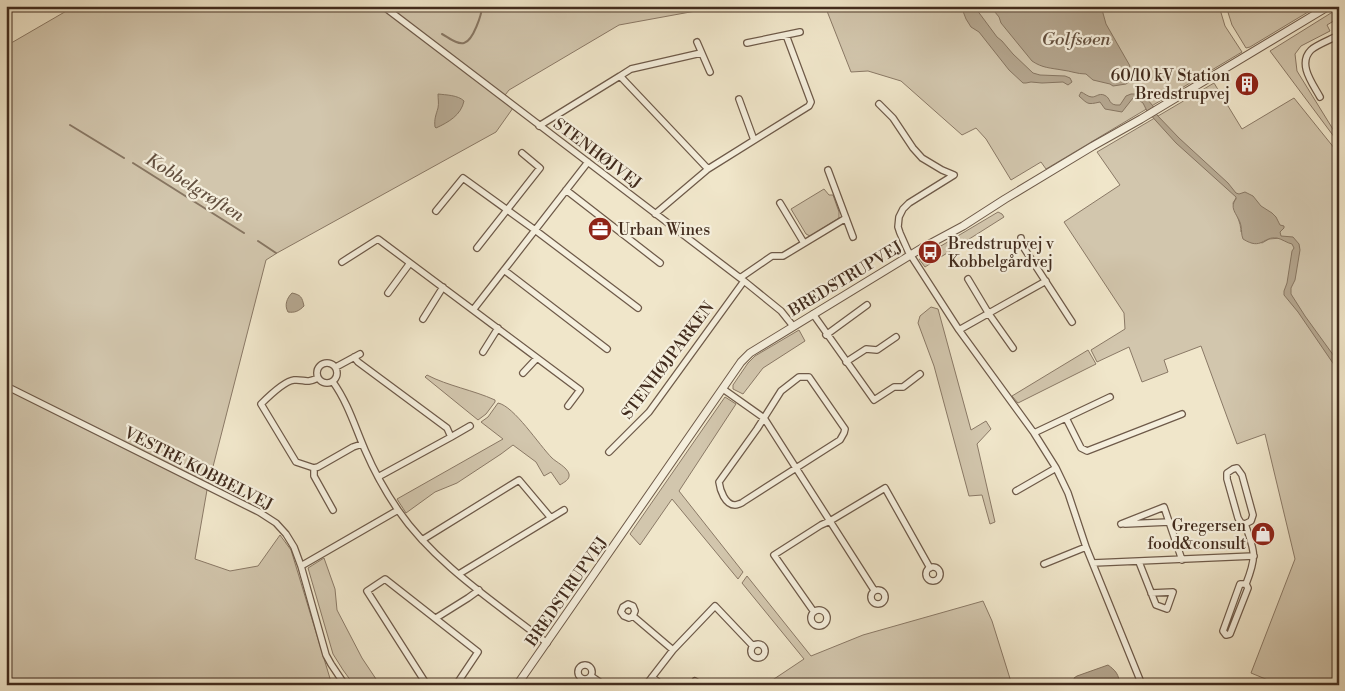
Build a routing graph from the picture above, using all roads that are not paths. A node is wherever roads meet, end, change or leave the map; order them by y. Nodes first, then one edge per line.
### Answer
1 (384, 6) edge
2 (1329, 6) edge
3 (800, 32) dead end
4 (1339, 35) edge
5 (786, 36) junction
6 (697, 42) dead end
7 (747, 43) dead end
8 (701, 53) junction
9 (710, 72) dead end
10 (620, 76) junction
11 (1320, 97) dead end
12 (739, 99) dead end
13 (879, 104) dead end
14 (539, 126) junction
15 (754, 140) junction
16 (522, 153) dead end
17 (588, 162) junction
18 (708, 169) junction
19 (828, 170) dead end
20 (566, 190) junction
21 (780, 204) dead end
22 (507, 209) junction
23 (436, 211) dead end
24 (655, 214) junction
25 (846, 218) junction
26 (535, 230) junction
27 (853, 237) dead end
28 (1021, 238) dead end
29 (804, 243) junction
30 (477, 248) dead end
31 (910, 254) junction
32 (342, 262) dead end
33 (410, 262) junction
34 (660, 263) dead end
35 (504, 270) junction
36 (968, 278) dead end
37 (742, 279) junction
38 (1046, 281) junction
39 (443, 287) junction
40 (388, 293) dead end
41 (867, 306) dead end
42 (638, 308) dead end
43 (473, 310) junction
44 (813, 314) junction
45 (988, 314) junction
46 (423, 319) dead end
47 (1072, 322) dead end
48 (793, 326) junction
49 (498, 328) junction
50 (959, 330) junction
51 (826, 335) junction
52 (896, 337) dead end
53 (1013, 348) dead end
54 (607, 349) dead end
55 (483, 352) dead end
56 (360, 354) dead end
57 (354, 357) junction
58 (537, 358) junction
59 (846, 362) junction
60 (336, 367) junction
61 (523, 373) dead end
62 (920, 374) dead end
63 (318, 378) junction
64 (333, 382) junction
65 (6, 386) edge
66 (723, 388) junction
67 (1110, 396) dead end
68 (568, 406) dead end
69 (1182, 414) dead end
70 (764, 418) junction
71 (1066, 418) junction
72 (470, 426) dead end
73 (1034, 433) junction
74 (450, 437) junction
75 (362, 444) junction
76 (609, 452) dead end
77 (314, 468) junction
78 (796, 468) junction
79 (1056, 468) junction
80 (378, 477) junction
81 (1016, 490) dead end
82 (333, 510) dead end
83 (398, 510) junction
84 (564, 510) dead end
85 (551, 518) junction
86 (830, 521) junction
87 (1169, 522) junction
88 (1245, 524) junction
89 (422, 540) junction
90 (1086, 546) junction
91 (1254, 556) junction
92 (1182, 560) junction
93 (1139, 562) junction
94 (1044, 564) dead end
95 (1093, 564) junction
96 (301, 566) junction
97 (930, 568) dead end
98 (459, 574) junction
99 (1246, 584) junction
100 (479, 590) junction
101 (874, 590) dead end
102 (1151, 593) dead end
103 (814, 612) dead end
104 (633, 616) dead end
105 (436, 618) junction
106 (547, 644) junction
107 (753, 646) dead end
108 (673, 650) junction
109 (591, 676) dead end
110 (652, 677) junction
111 (344, 684) edge
112 (428, 685) edge
113 (456, 685) edge
114 (517, 685) edge
115 (604, 685) edge
116 (646, 685) edge
117 (662, 685) edge
118 (692, 685) edge
119 (701, 685) edge
120 (1142, 685) edge

1 - 14 street, STENHØJVEJ
2 - 31 street, BREDSTRUPVEJ
3 - 5 street
4 - 11 street
5 - 7 street
5 - 15 street
6 - 8 street
8 - 9 street
8 - 10 street
10 - 14 street
10 - 18 street
12 - 15 street
13 - 31 street
14 - 17 street, STENHØJVEJ
15 - 18 street
16 - 22 street
17 - 20 street
17 - 24 street, STENHØJVEJ
18 - 24 street
19 - 25 street
20 - 26 street
20 - 34 street
21 - 29 street
22 - 23 street
22 - 26 street
22 - 30 street
24 - 37 street, STENHØJVEJ
25 - 27 street
25 - 29 street, STENHØJPARKEN
26 - 35 street
26 - 42 street
28 - 38 street
29 - 37 street, STENHØJPARKEN
31 - 44 street, BREDSTRUPVEJ
31 - 50 street
32 - 33 street
33 - 39 street
33 - 40 street
35 - 43 street
35 - 54 street
36 - 45 street
37 - 48 street, STENHØJVEJ
37 - 76 street, STENHØJPARKEN
38 - 45 street
38 - 47 street
39 - 43 street
39 - 46 street
41 - 51 street
43 - 49 street
44 - 48 street, BREDSTRUPVEJ
44 - 51 street
45 - 50 street
45 - 53 street
48 - 66 street, BREDSTRUPVEJ
49 - 55 street
49 - 58 street
50 - 73 street
51 - 59 street
52 - 59 street
56 - 57 street
57 - 60 street
57 - 74 street
58 - 61 street
58 - 68 street
59 - 62 street
60 - 63 street
60 - 64 street
63 - 64 street
63 - 77 street
64 - 75 street
65 - 96 street, VESTRE KOBBELVEJ
66 - 70 street
66 - 106 street, BREDSTRUPVEJ
67 - 71 street
69 - 71 street
70 - 78 street
70 - 78 street
70 - 78 street
71 - 73 street
72 - 74 street
73 - 79 street
74 - 80 street
75 - 77 street
75 - 80 street
77 - 82 street
78 - 86 street
79 - 81 street
79 - 90 street
80 - 83 street
83 - 89 street
83 - 96 street
84 - 85 street
85 - 89 street
85 - 98 street
86 - 97 street
86 - 101 street
86 - 103 street
87 - 87 street
87 - 92 street
88 - 88 street
88 - 91 street
89 - 98 street
90 - 94 street
90 - 95 street
91 - 92 street
91 - 99 street
92 - 93 street
93 - 95 street
93 - 102 street
95 - 120 street
96 - 111 street, VESTRE KOBBELVEJ
98 - 100 street
99 - 99 street
100 - 105 street
100 - 106 street
104 - 108 street
105 - 112 street
105 - 113 street
106 - 114 street, BREDSTRUPVEJ
107 - 108 street
108 - 110 street
109 - 115 street
110 - 116 street
110 - 117 street
118 - 119 street

